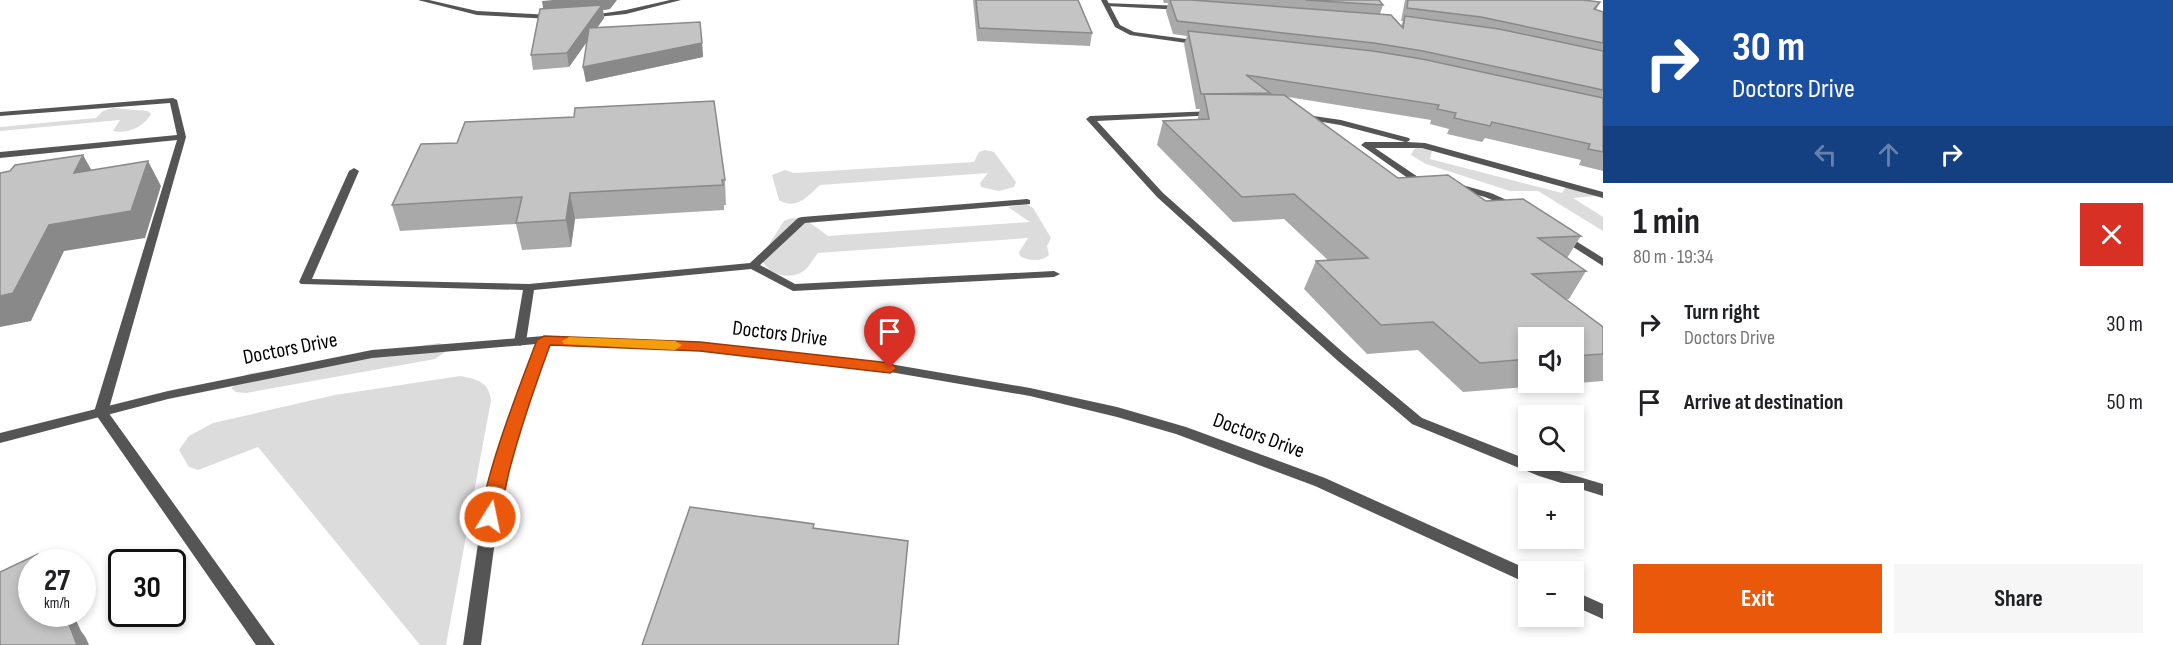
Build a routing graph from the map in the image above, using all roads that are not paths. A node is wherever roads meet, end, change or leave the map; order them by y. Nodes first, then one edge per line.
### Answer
1 (421, 0) edge
2 (678, 0) edge
3 (1105, 2) edge
4 (1188, 9) edge
5 (578, 16) edge
6 (557, 17) edge
7 (1213, 45) edge
8 (1224, 113) edge
9 (0, 114) edge
10 (1298, 115) edge
11 (182, 137) junction
12 (1422, 145) junction
13 (0, 154) edge
14 (354, 171) dead end
15 (1603, 195) edge
16 (1027, 202) dead end
17 (1528, 211) edge
18 (1556, 231) edge
19 (1603, 263) edge
20 (753, 266) junction
21 (1054, 274) dead end
22 (530, 287) junction
23 (544, 340) junction
24 (520, 342) junction
25 (101, 412) junction
26 (0, 438) edge
27 (1603, 490) edge
28 (1518, 571) edge
29 (1584, 603) edge
30 (1603, 612) edge
31 (266, 645) edge
32 (472, 645) edge

1 - 6 street
2 - 5 street
3 - 4 street
3 - 7 street
8 - 27 street
9 - 11 street
10 - 12 street
11 - 13 street
11 - 25 street
12 - 15 street
12 - 17 street
14 - 22 street
16 - 20 street
18 - 19 street
20 - 21 street
20 - 22 street
22 - 24 street
23 - 24 street, Doctors Drive
23 - 28 street, Doctors Drive
23 - 32 street
24 - 25 street, Doctors Drive
25 - 26 street, Doctors Drive
25 - 31 street
29 - 30 street

